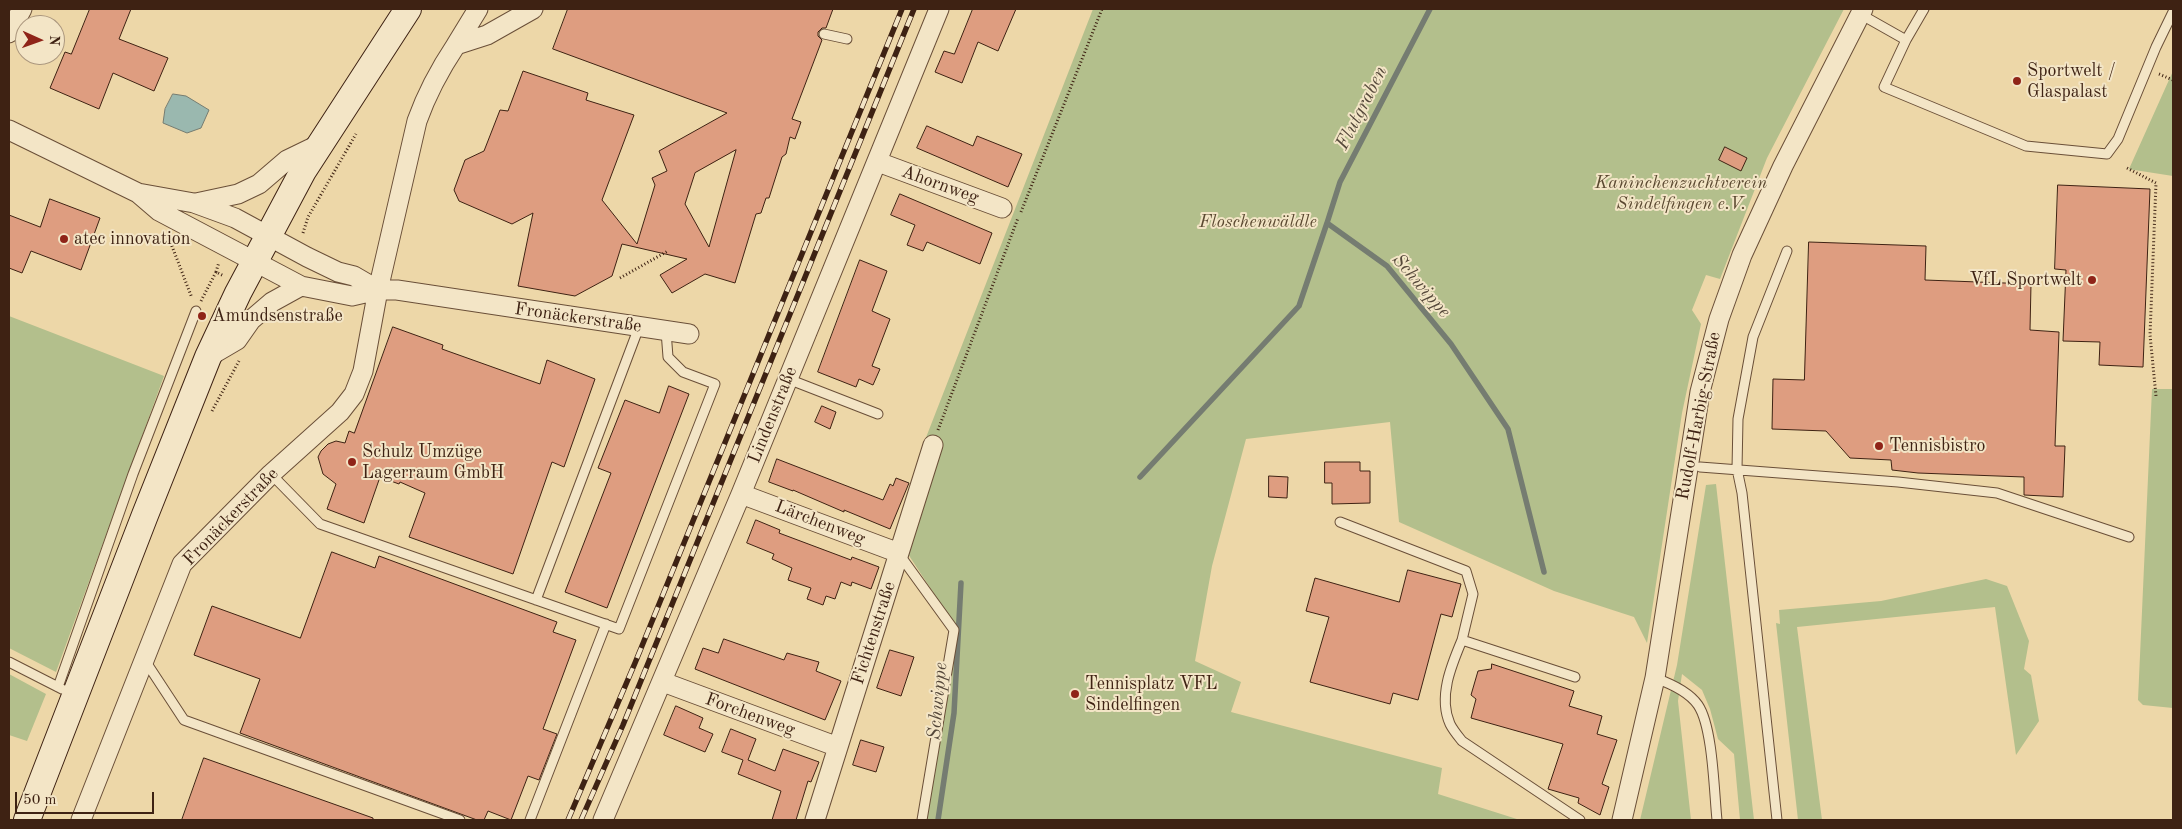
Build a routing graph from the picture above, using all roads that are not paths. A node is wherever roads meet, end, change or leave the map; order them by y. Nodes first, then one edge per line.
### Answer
1 (22, 9) edge
2 (408, 9) edge
3 (478, 9) edge
4 (533, 9) edge
5 (939, 9) edge
6 (1924, 9) edge
7 (1861, 12) edge
8 (2173, 12) edge
9 (9, 33) edge
10 (824, 34) dead end
11 (847, 38) dead end
12 (1906, 40) junction
13 (456, 45) junction
14 (9, 130) edge
15 (321, 143) junction
16 (878, 162) junction
17 (138, 193) junction
18 (194, 203) junction
19 (1002, 208) dead end
20 (267, 235) junction
21 (1787, 251) dead end
22 (253, 262) junction
23 (301, 286) junction
24 (378, 290) junction
25 (196, 311) road end
26 (639, 327) junction
27 (666, 331) junction
28 (689, 334) dead end
29 (208, 357) junction
30 (788, 379) junction
31 (878, 414) dead end
32 (932, 445) road end
33 (1700, 467) dead end
34 (1736, 469) junction
35 (270, 474) junction
36 (741, 494) junction
37 (1340, 522) dead end
38 (2129, 537) dead end
39 (899, 553) junction
40 (536, 600) junction
41 (606, 624) junction
42 (1462, 640) junction
43 (144, 658) junction
44 (9, 662) edge
45 (1575, 676) dead end
46 (1655, 678) junction
47 (663, 682) junction
48 (67, 691) junction
49 (838, 747) junction
50 (27, 820) edge
51 (81, 820) edge
52 (460, 820) edge
53 (530, 820) edge
54 (603, 820) edge
55 (815, 820) edge
56 (922, 820) edge
57 (1580, 820) edge
58 (1622, 820) edge
59 (1717, 820) edge
60 (1778, 820) edge

1 - 9 street
2 - 15 main road
3 - 13 street, Fronäckerstraße
4 - 13 street
5 - 16 street, Lindenstraße
6 - 12 lane
7 - 12 lane
7 - 46 street, Rudolf-Harbig-Straße
8 - 12 lane
10 - 11 lane
13 - 24 street, Fronäckerstraße
14 - 17 street
15 - 18 street
15 - 20 main road
16 - 19 street, Ahornweg
16 - 30 street, Lindenstraße
17 - 18 street
17 - 22 street
18 - 20 street
20 - 22 main road
20 - 24 street, Fronäckerstraße
21 - 34 lane
22 - 23 street, Fronäckerstraße
22 - 29 main road
23 - 24 street, Fronäckerstraße
23 - 29 street
24 - 26 street, Fronäckerstraße
24 - 35 street, Fronäckerstraße
25 - 48 lane
26 - 27 street, Fronäckerstraße
26 - 40 lane
27 - 28 street, Fronäckerstraße
27 - 41 lane
29 - 48 main road
30 - 31 lane
30 - 36 street, Lindenstraße
32 - 39 street, Fichtenstraße
33 - 34 lane
34 - 38 lane
34 - 60 lane
35 - 40 lane
35 - 43 street, Fronäckerstraße
36 - 39 street, Lärchenweg
36 - 47 street, Lindenstraße
37 - 42 lane
39 - 49 street, Fichtenstraße
39 - 56 lane
40 - 41 lane
41 - 53 lane
42 - 45 lane
42 - 57 lane
43 - 51 street, Fronäckerstraße
43 - 52 lane
44 - 48 lane
46 - 58 street, Rudolf-Harbig-Straße
46 - 59 lane
47 - 49 street, Forchenweg
47 - 54 street, Lindenstraße
48 - 50 main road
49 - 55 street, Fichtenstraße

